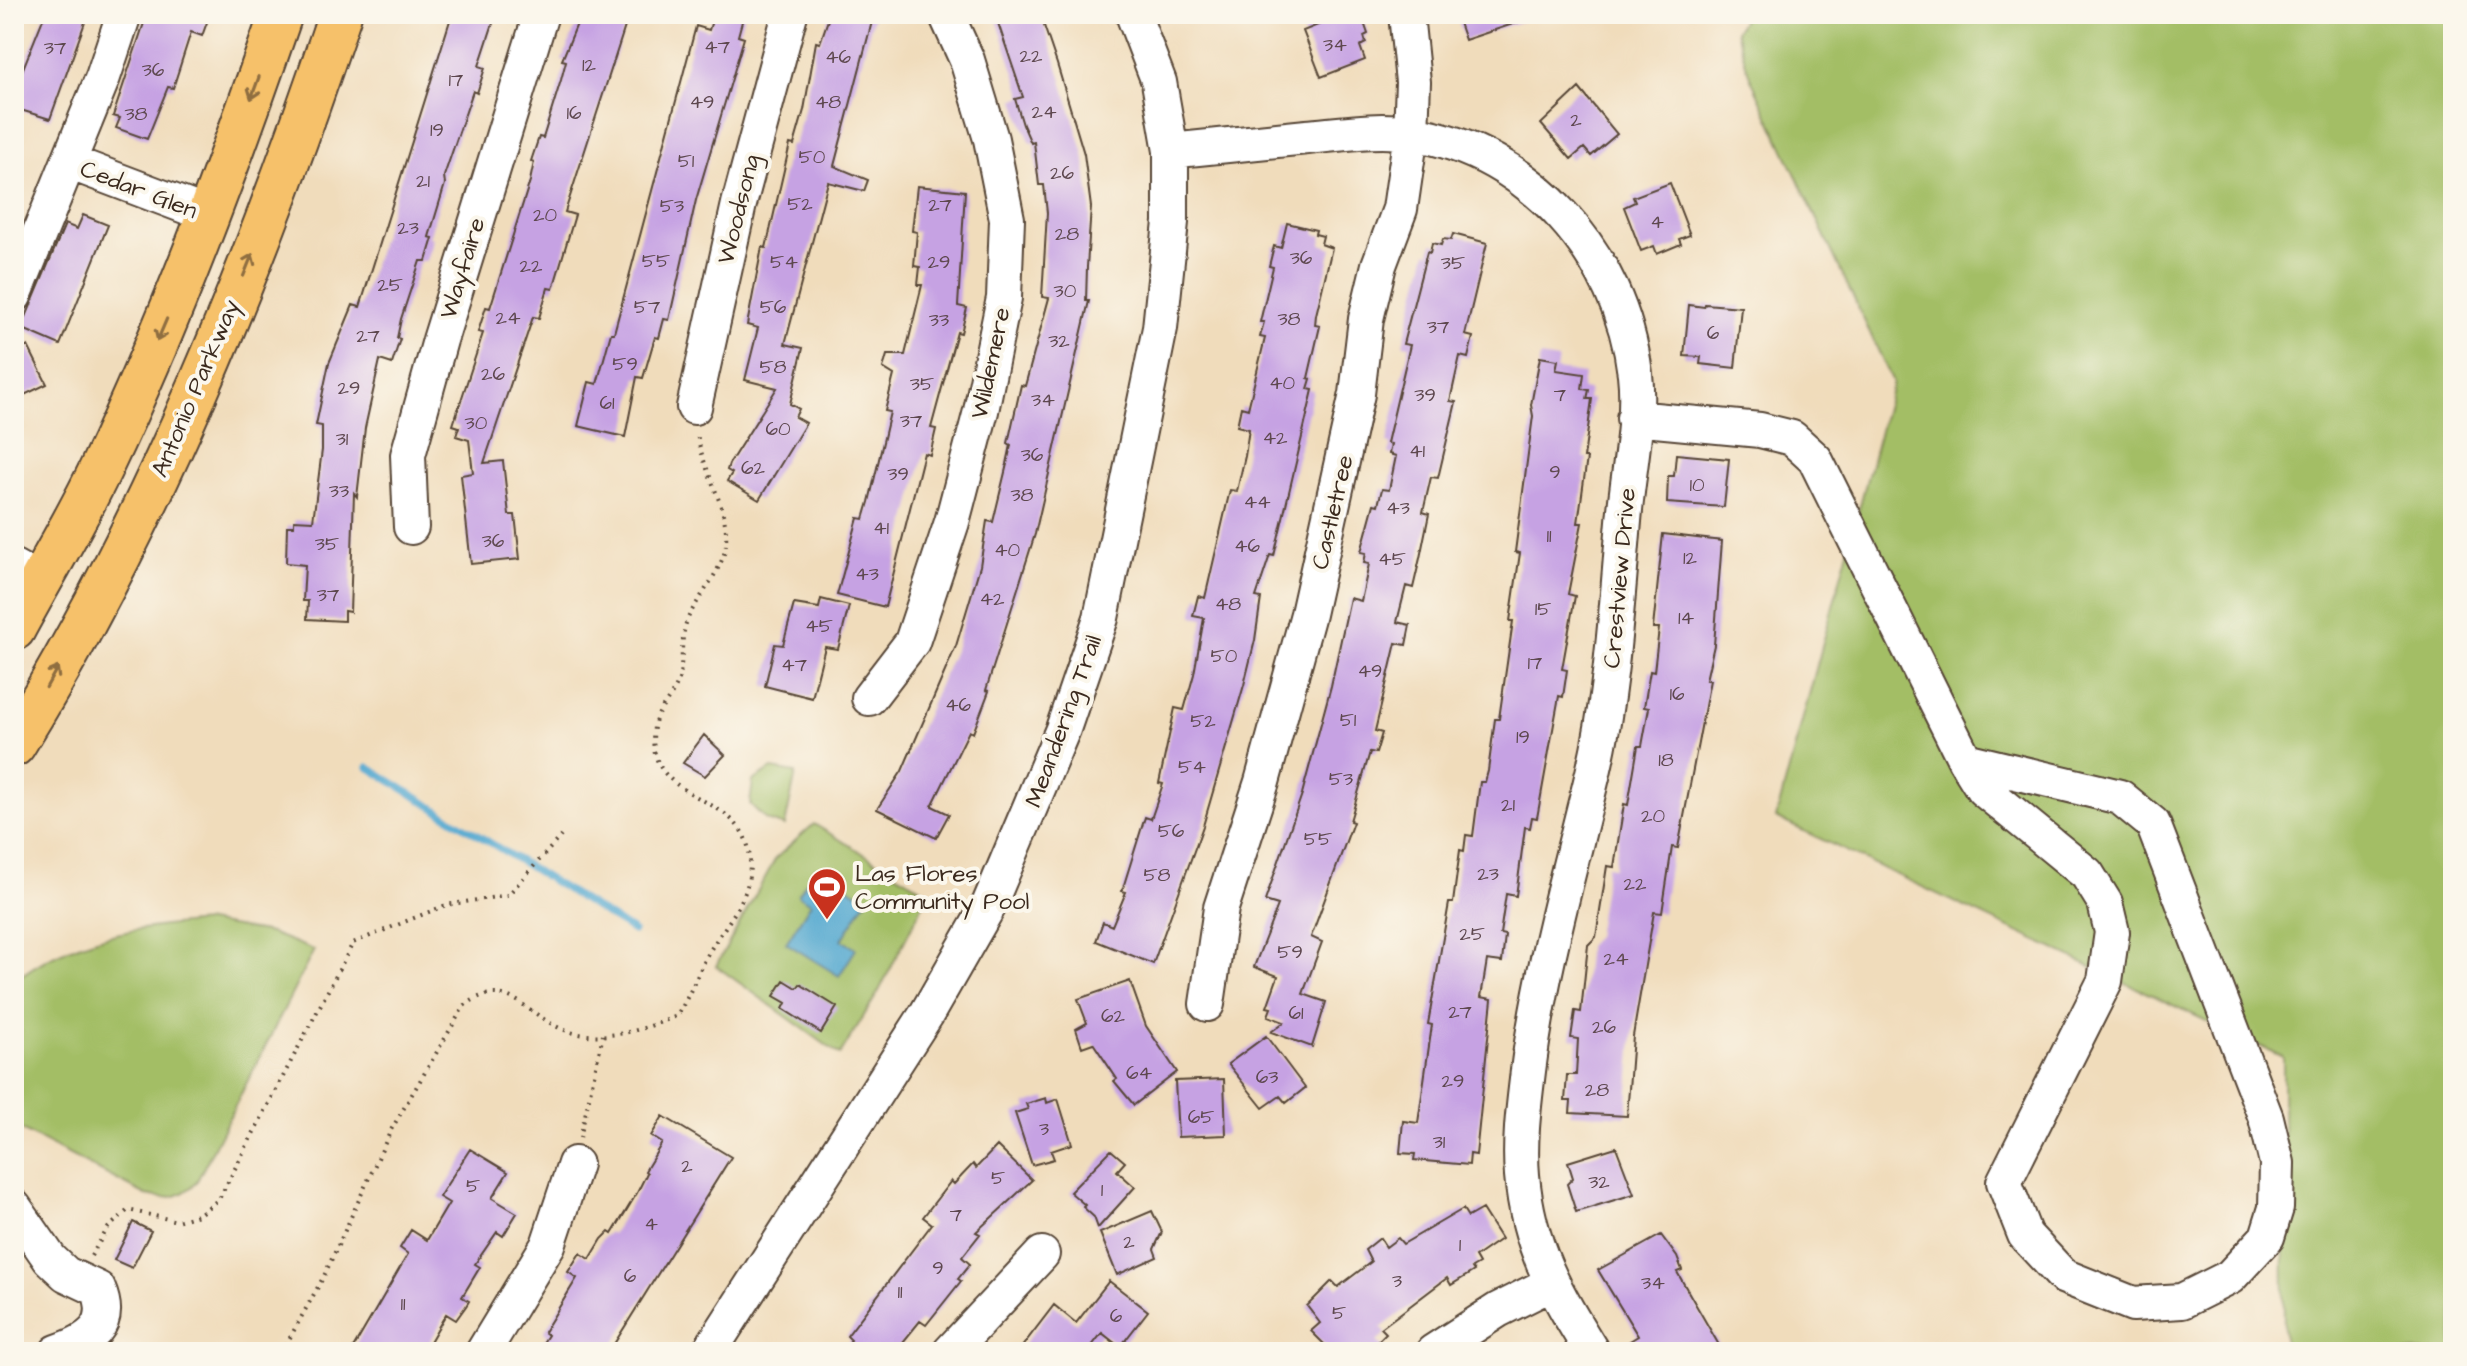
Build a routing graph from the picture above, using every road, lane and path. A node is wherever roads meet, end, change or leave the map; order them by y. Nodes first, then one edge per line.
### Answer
1 (124, 14) edge
2 (281, 14) edge
3 (340, 14) edge
4 (541, 14) edge
5 (790, 14) edge
6 (946, 14) edge
7 (1133, 14) edge
8 (1406, 14) edge
9 (1411, 133) junction
10 (1171, 151) junction
11 (69, 162) junction
12 (209, 215) junction
13 (14, 296) edge
14 (694, 407) joint
15 (1634, 418) junction
16 (411, 527) dead end
17 (27, 574) edge
18 (14, 629) edge
19 (869, 698) dead end
20 (14, 745) edge
21 (1965, 760) junction
22 (561, 836) dead end
23 (1207, 1004) dead end
24 (603, 1035) junction
25 (575, 1164) joint
26 (14, 1207) edge
27 (1042, 1254) dead end
28 (77, 1278) junction
29 (1550, 1284) junction
30 (57, 1352) edge
31 (282, 1352) edge
32 (483, 1352) edge
33 (709, 1352) edge
34 (950, 1352) edge
35 (1433, 1352) edge
36 (1592, 1352) edge

1 - 11 street
2 -> 12 main road
20 -> 3 main road, Antonio Parkway
4 - 16 street, Wayfaire
5 - 14 street, Woodsong
6 - 19 street, Wildemere
7 - 10 street, Meandering Trail
8 - 9 street, Castletree
9 - 10 street, Crestview Drive
9 - 15 street, Crestview Drive
9 - 23 street, Castletree
10 - 33 street, Meandering Trail
11 - 12 street, Cedar Glen
11 - 13 street
12 -> 17 main road
14 - 24 path
15 - 21 street
15 - 29 street, Crestview Drive
17 - 18 main road
21 - 21 street
22 - 28 path
24 - 25 path
24 - 31 path
25 - 32 street
26 - 28 street
27 - 34 street
28 - 30 street
29 - 35 street
29 - 36 street, Crestview Drive

